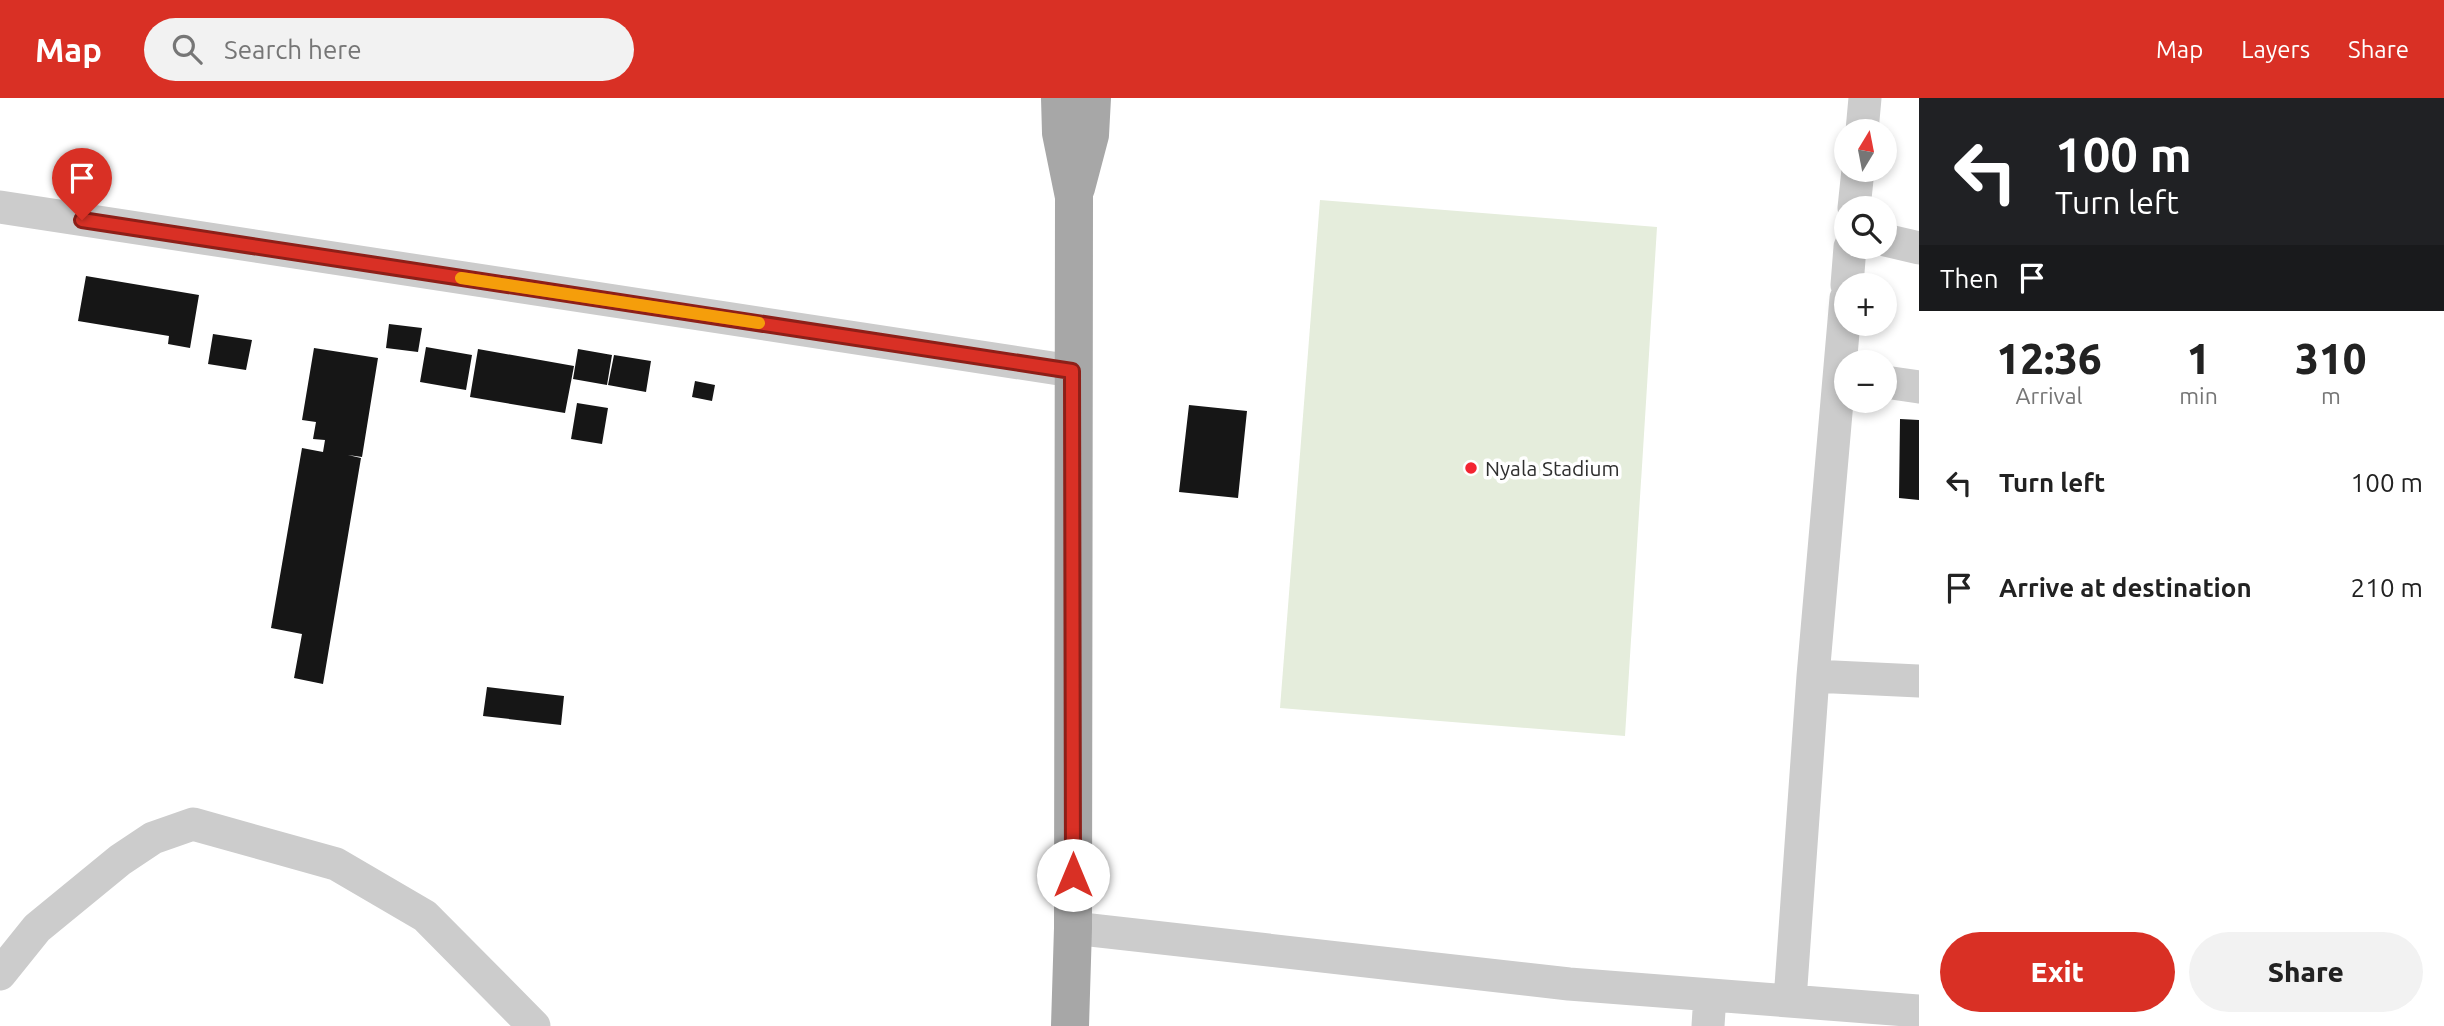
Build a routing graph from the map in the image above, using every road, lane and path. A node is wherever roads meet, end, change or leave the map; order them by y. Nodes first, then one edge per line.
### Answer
1 (1060, 98) edge
2 (1092, 98) edge
3 (1865, 98) edge
4 (1863, 119) edge
5 (1074, 197) junction
6 (0, 207) edge
7 (1897, 243) edge
8 (1919, 248) edge
9 (1072, 371) junction
10 (1897, 384) edge
11 (1919, 387) edge
12 (1840, 413) edge
13 (1814, 676) junction
14 (1919, 681) edge
15 (1073, 928) junction
16 (0, 974) edge
17 (1790, 1000) junction
18 (1709, 1010) edge
19 (1919, 1011) edge
20 (534, 1026) edge
21 (1070, 1026) edge

1 - 5 main road
2 - 5 main road
3 - 4 street
5 - 9 main road
6 - 9 street
7 - 8 street
9 - 15 main road
10 - 11 street
12 - 13 street
13 - 14 street
13 - 17 street
15 - 18 street
15 - 21 main road
16 - 20 street
17 - 18 street
17 - 19 street

